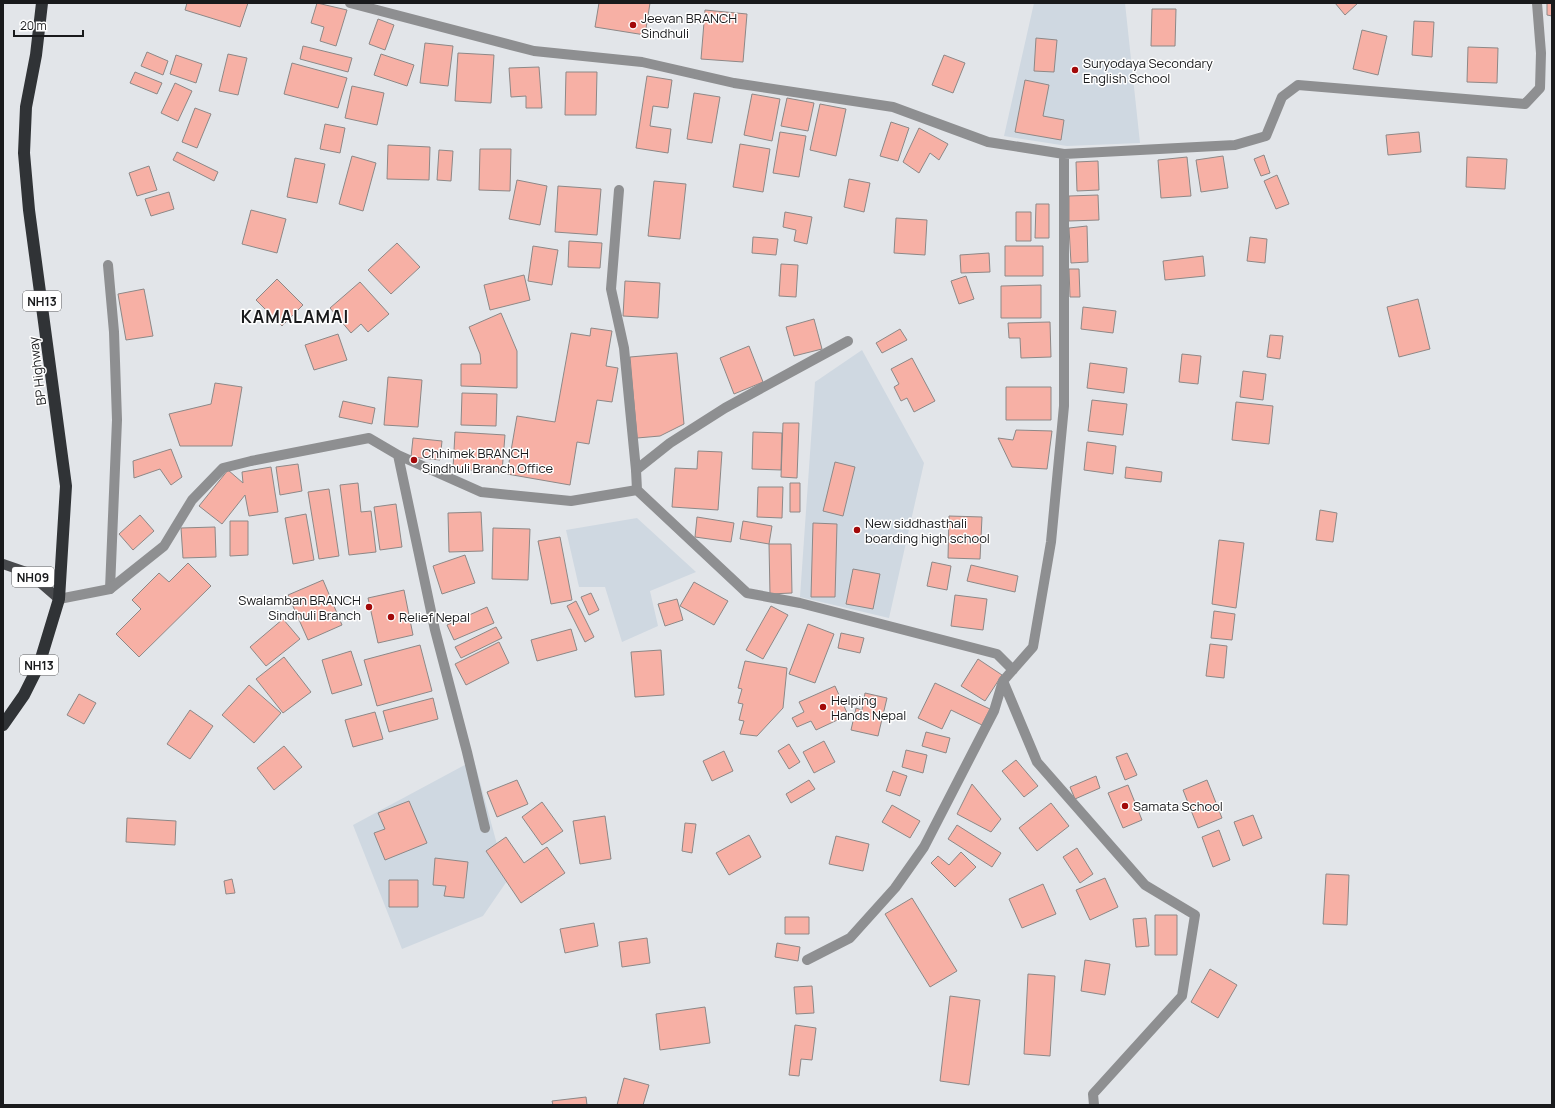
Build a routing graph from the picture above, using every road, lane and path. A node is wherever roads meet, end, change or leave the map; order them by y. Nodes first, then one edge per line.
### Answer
1 (42, 3) edge
2 (350, 3) edge
3 (1537, 3) edge
4 (1064, 154) junction
5 (619, 190) dead end
6 (108, 265) dead end
7 (848, 341) dead end
8 (398, 455) junction
9 (636, 470) junction
10 (637, 490) junction
11 (3, 564) edge
12 (110, 589) junction
13 (59, 599) junction
14 (1013, 670) junction
15 (1003, 682) junction
16 (3, 724) edge
17 (485, 828) dead end
18 (807, 960) dead end
19 (1094, 1105) edge

1 - 13 highway, BP Highway / NH13
2 - 4 street
3 - 4 street
4 - 14 street
5 - 9 street
6 - 12 street
7 - 9 street
8 - 10 street
8 - 12 street
8 - 17 street
9 - 10 street
10 - 14 street
11 - 13 main road, NH09
12 - 13 street
13 - 16 highway, BP Highway / NH13
14 - 15 street
15 - 18 street
15 - 19 street

